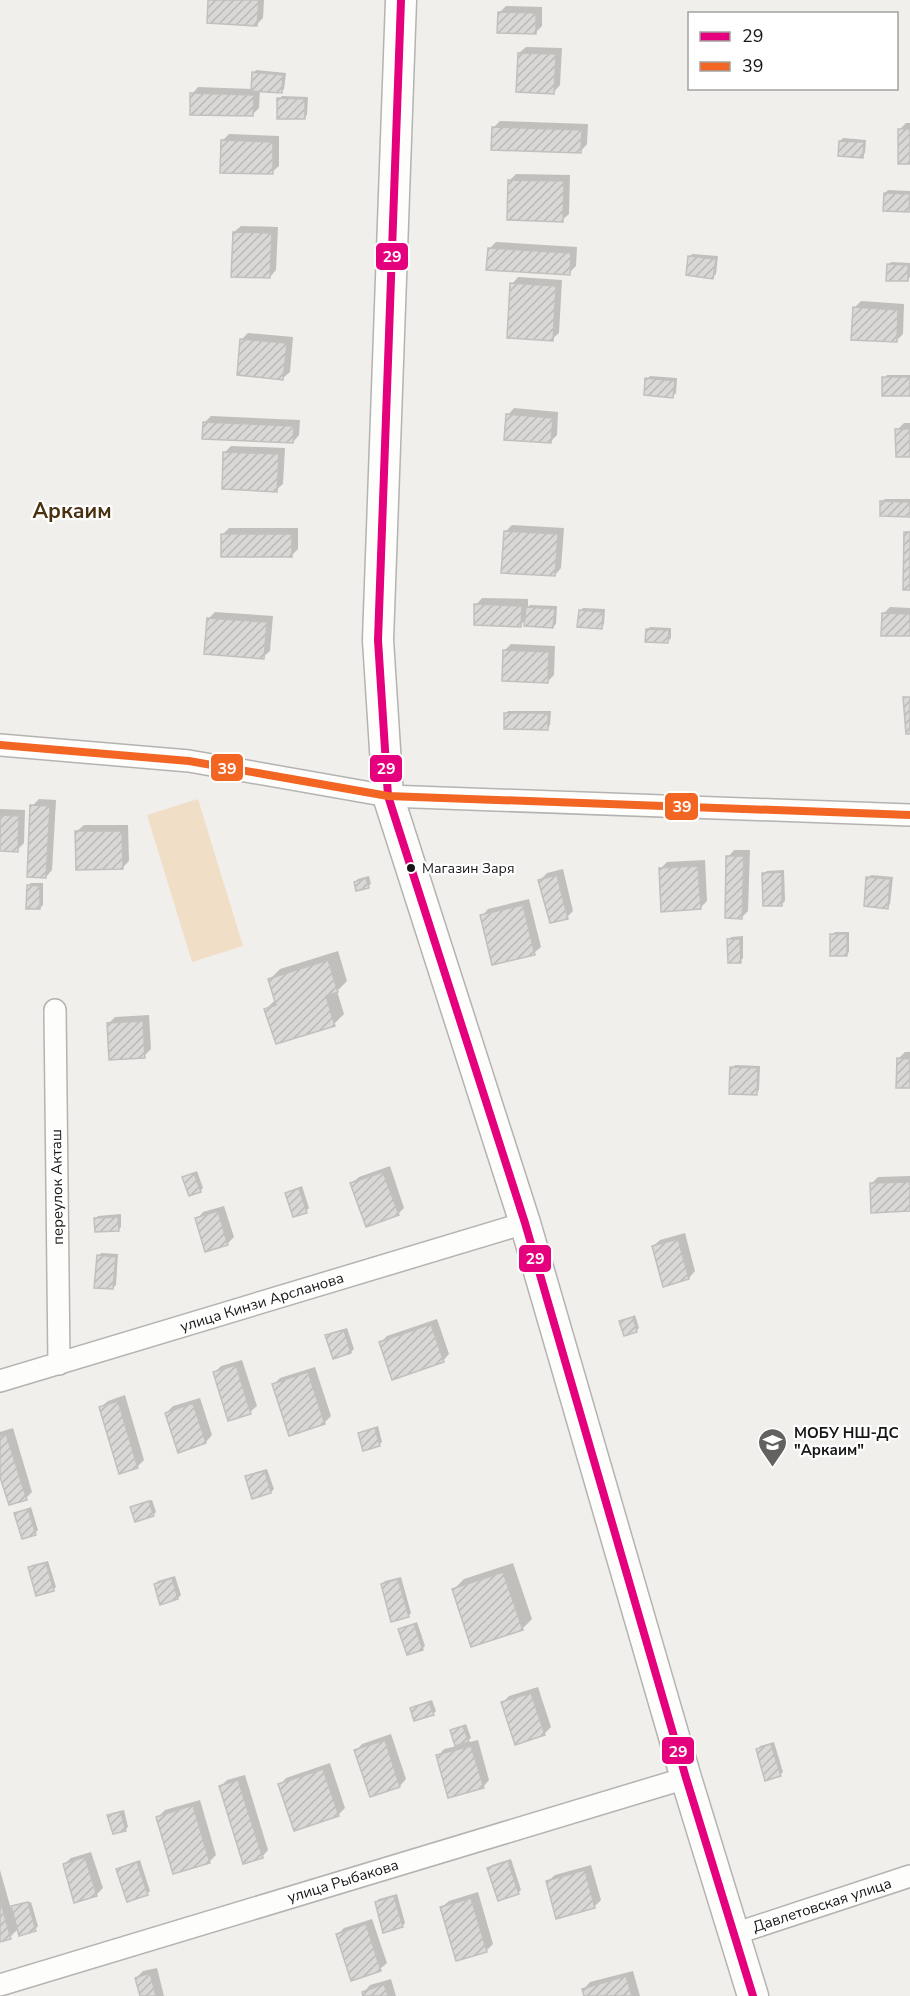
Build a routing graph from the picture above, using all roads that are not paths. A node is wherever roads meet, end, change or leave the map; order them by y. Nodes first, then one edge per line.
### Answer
1 (401, 0) edge
2 (0, 745) edge
3 (388, 796) junction
4 (910, 815) edge
5 (55, 1010) dead end
6 (525, 1223) junction
7 (59, 1364) junction
8 (0, 1381) edge
9 (686, 1778) junction
10 (910, 1876) edge
11 (734, 1934) junction
12 (0, 1985) edge
13 (753, 1996) edge

1 - 3 main road
2 - 3 street
3 - 4 street
3 - 6 main road
5 - 7 street, переулок Акташ
6 - 7 street, улица Кинзи Арсланова
6 - 9 main road
7 - 8 street, улица Кинзи Арсланова
9 - 11 main road
9 - 12 street, улица Рыбакова
10 - 11 street, Давлетовская улица
11 - 13 main road

